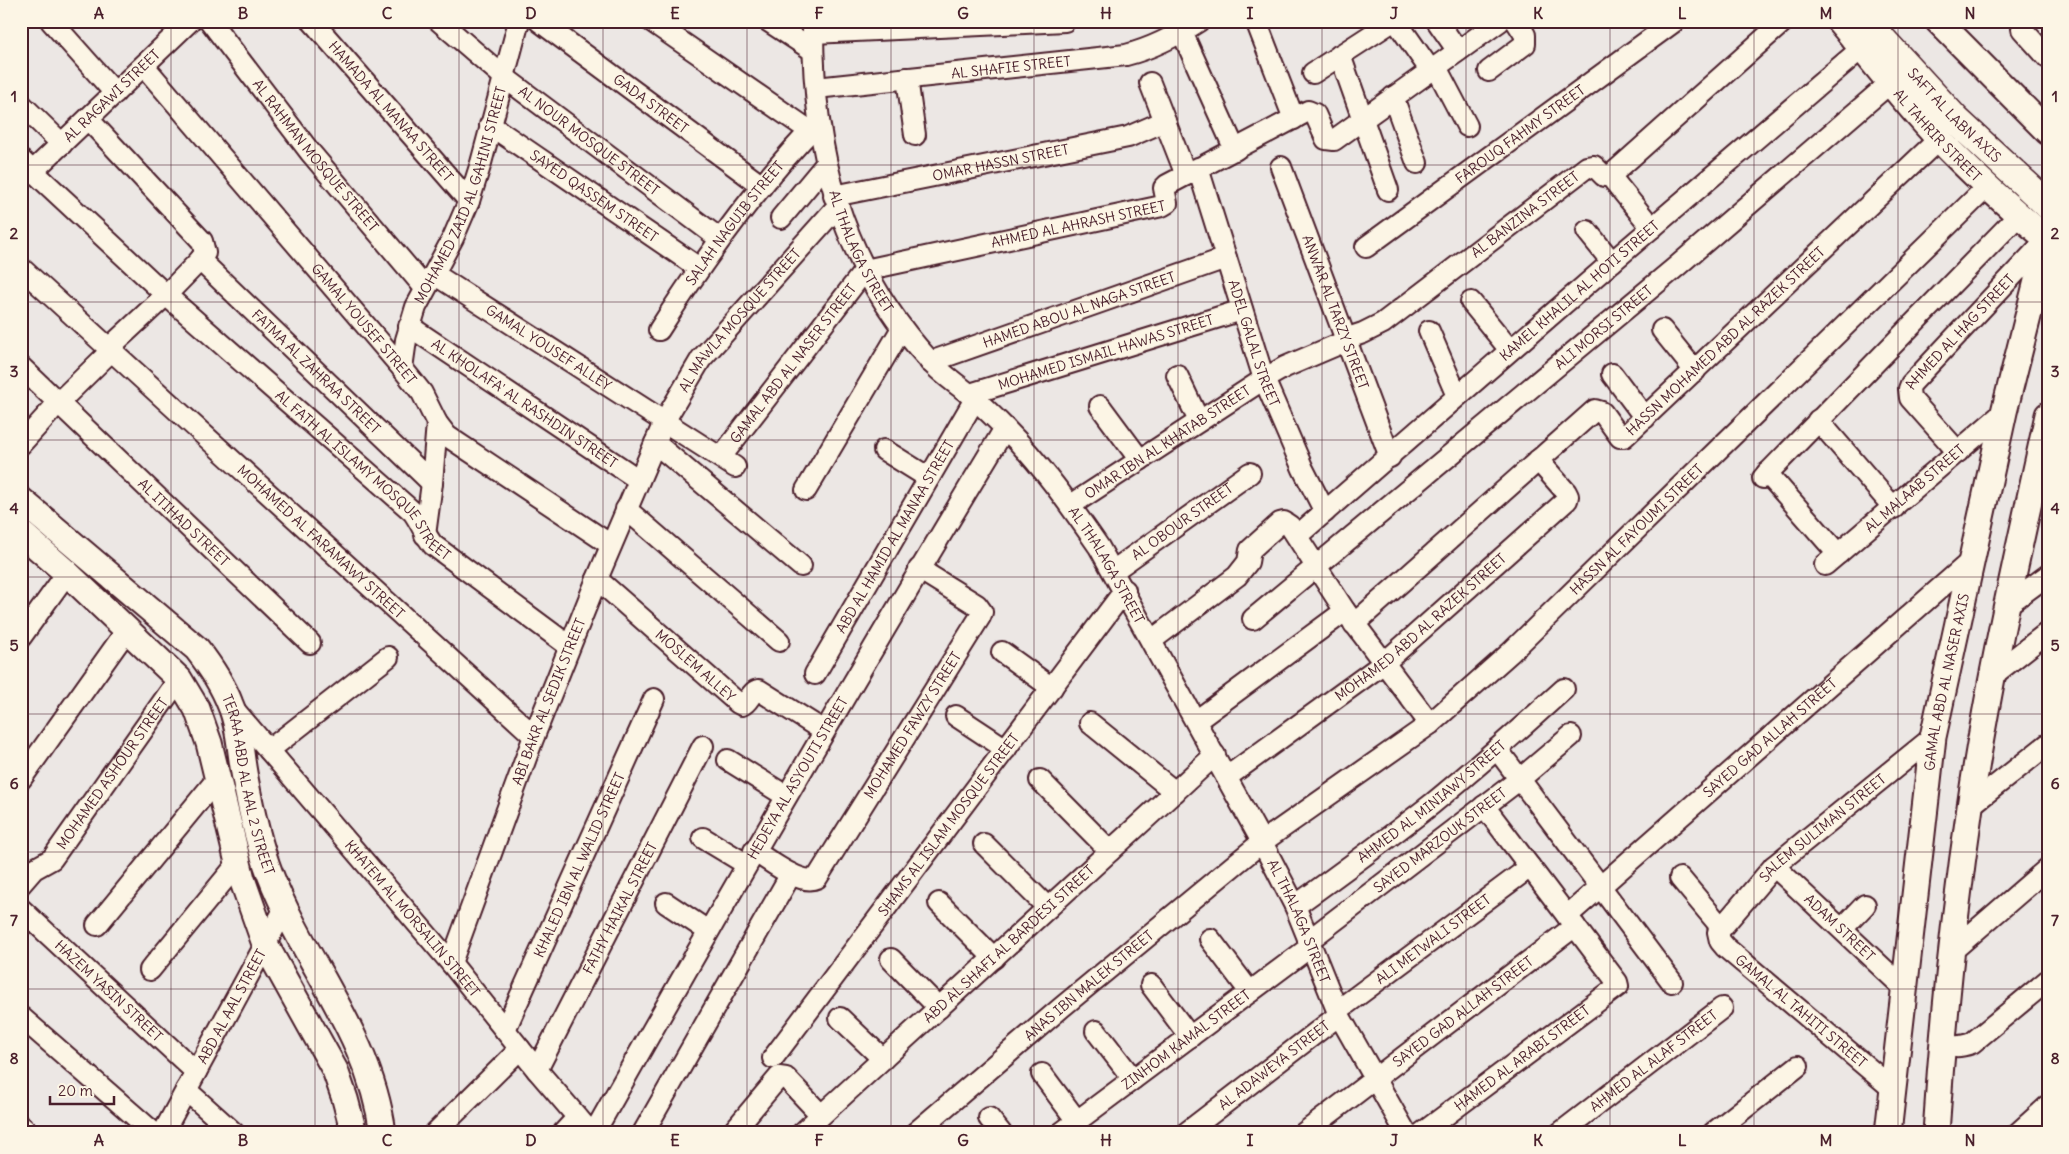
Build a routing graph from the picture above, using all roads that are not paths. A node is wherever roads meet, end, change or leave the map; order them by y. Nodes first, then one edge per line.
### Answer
1 (51, 21) edge
2 (190, 21) edge
3 (210, 21) edge
4 (312, 21) edge
5 (439, 21) edge
6 (519, 21) edge
7 (539, 21) edge
8 (651, 21) edge
9 (768, 21) edge
10 (1065, 21) edge
11 (1200, 21) edge
12 (1256, 21) edge
13 (1395, 21) edge
14 (1437, 21) edge
15 (1500, 21) edge
16 (1516, 21) edge
17 (1675, 21) edge
18 (1784, 21) edge
19 (1839, 21) edge
20 (1865, 21) edge
21 (1882, 21) edge
22 (1948, 25) edge
23 (1179, 27) edge
24 (2022, 29) dead end
25 (813, 34) edge
26 (1862, 48) junction
27 (1458, 51) junction
28 (1340, 56) junction
29 (2048, 58) edge
30 (144, 66) junction
31 (1434, 69) junction
32 (1490, 71) dead end
33 (1313, 73) dead end
34 (504, 77) junction
35 (907, 78) junction
36 (1150, 83) dead end
37 (1890, 83) junction
38 (816, 88) junction
39 (115, 93) junction
40 (1393, 98) junction
41 (21, 104) edge
42 (88, 119) junction
43 (1294, 119) junction
44 (1362, 120) junction
45 (1165, 121) junction
46 (490, 125) junction
47 (815, 126) junction
48 (1467, 126) dead end
49 (2048, 132) edge
50 (915, 135) dead end
51 (1939, 139) junction
52 (62, 144) junction
53 (1235, 150) junction
54 (826, 164) junction
55 (1416, 164) dead end
56 (27, 166) edge
57 (1281, 167) dead end
58 (1192, 172) junction
59 (1610, 176) junction
60 (762, 186) junction
61 (2048, 186) edge
62 (1987, 187) junction
63 (1388, 190) dead end
64 (469, 201) junction
65 (836, 201) junction
66 (2048, 205) edge
67 (2019, 215) junction
68 (782, 218) dead end
69 (1652, 228) junction
70 (1587, 231) dead end
71 (720, 239) junction
72 (2048, 239) edge
73 (1366, 247) dead end
74 (1226, 258) junction
75 (200, 260) junction
76 (1612, 262) junction
77 (21, 268) edge
78 (699, 268) junction
79 (865, 270) junction
80 (430, 281) junction
81 (166, 295) junction
82 (1471, 302) dead end
83 (1242, 310) junction
84 (409, 326) junction
85 (902, 328) junction
86 (659, 330) dead end
87 (1662, 330) dead end
88 (1429, 331) dead end
89 (1345, 340) junction
90 (110, 349) junction
91 (1510, 350) junction
92 (930, 362) junction
93 (21, 367) edge
94 (402, 368) junction
95 (1695, 371) junction
96 (1612, 374) dead end
97 (1177, 375) dead end
98 (1264, 379) junction
99 (1457, 396) junction
100 (972, 397) junction
101 (59, 402) junction
102 (1100, 406) dead end
103 (2004, 412) junction
104 (2048, 414) edge
105 (1645, 418) junction
106 (665, 420) junction
107 (1818, 420) junction
108 (1199, 421) junction
109 (437, 423) junction
110 (1005, 428) junction
111 (655, 443) junction
112 (21, 444) edge
113 (884, 450) dead end
114 (1958, 452) junction
115 (1390, 457) junction
116 (1140, 460) junction
117 (1538, 460) junction
118 (728, 462) joint
119 (1250, 473) dead end
120 (929, 478) junction
121 (639, 480) junction
122 (432, 483) junction
123 (806, 490) dead end
124 (21, 500) edge
125 (1071, 505) junction
126 (1894, 508) junction
127 (626, 509) junction
128 (1325, 512) junction
129 (21, 534) edge
130 (425, 535) junction
131 (1297, 536) junction
132 (611, 545) junction
133 (1972, 560) junction
134 (801, 566) dead end
135 (1315, 568) junction
136 (919, 569) junction
137 (1113, 571) junction
138 (66, 573) junction
139 (2048, 575) edge
140 (597, 579) junction
141 (116, 580) junction
142 (1125, 590) junction
143 (99, 604) junction
144 (2007, 605) junction
145 (1350, 618) junction
146 (1253, 619) dead end
147 (127, 630) junction
148 (2048, 632) edge
149 (21, 638) edge
150 (1152, 640) junction
151 (779, 641) dead end
152 (310, 643) dead end
153 (569, 646) junction
154 (1002, 652) dead end
155 (388, 657) dead end
156 (1384, 664) junction
157 (815, 674) dead end
158 (1992, 676) junction
159 (179, 679) junction
160 (1052, 688) junction
161 (1564, 689) dead end
162 (654, 699) dead end
163 (231, 706) junction
164 (956, 716) dead end
165 (1196, 721) junction
166 (1090, 722) dead end
167 (1430, 724) junction
168 (824, 731) junction
169 (534, 736) junction
170 (1571, 736) dead end
171 (1933, 737) junction
172 (2048, 744) edge
173 (703, 746) dead end
174 (1006, 749) junction
175 (1497, 749) junction
176 (269, 750) junction
177 (1215, 755) junction
178 (728, 760) dead end
179 (1227, 777) junction
180 (21, 779) edge
181 (217, 779) junction
182 (1520, 779) junction
183 (1040, 780) dead end
184 (1175, 792) junction
185 (786, 796) junction
186 (1484, 806) junction
187 (1970, 806) junction
188 (704, 838) dead end
189 (1262, 842) junction
190 (984, 844) dead end
191 (1110, 851) junction
192 (750, 857) junction
193 (238, 864) junction
194 (1774, 866) junction
195 (1530, 867) junction
196 (2048, 868) edge
197 (791, 874) junction
198 (1680, 878) dead end
199 (21, 884) edge
200 (1601, 886) junction
201 (666, 903) dead end
202 (939, 904) dead end
203 (1865, 905) dead end
204 (1294, 906) junction
205 (285, 908) junction
206 (1048, 908) junction
207 (21, 909) edge
208 (1571, 921) junction
209 (97, 924) dead end
210 (1721, 927) junction
211 (1842, 929) junction
212 (708, 931) junction
213 (1210, 939) dead end
214 (265, 944) junction
215 (1309, 944) junction
216 (1951, 952) junction
217 (994, 958) junction
218 (891, 959) dead end
219 (451, 964) junction
220 (150, 970) dead end
221 (2048, 980) edge
222 (1672, 982) dead end
223 (1151, 985) dead end
224 (1906, 990) junction
225 (1250, 992) junction
226 (939, 1008) junction
227 (1722, 1008) dead end
228 (1338, 1013) junction
229 (21, 1017) edge
230 (840, 1018) dead end
231 (505, 1030) junction
232 (1096, 1031) dead end
233 (1190, 1037) junction
234 (1942, 1041) junction
235 (520, 1049) junction
236 (773, 1058) dead end
237 (883, 1058) junction
238 (1798, 1066) dead end
239 (537, 1070) junction
240 (196, 1072) junction
241 (1042, 1074) dead end
242 (1133, 1079) junction
243 (1374, 1079) junction
244 (1894, 1089) junction
245 (186, 1090) junction
246 (2048, 1106) edge
247 (821, 1115) junction
248 (577, 1118) junction
249 (21, 1126) edge
250 (1069, 1127) edge
251 (28, 1133) edge
252 (154, 1133) edge
253 (163, 1133) edge
254 (234, 1133) edge
255 (354, 1133) edge
256 (383, 1133) edge
257 (435, 1133) edge
258 (563, 1133) edge
259 (593, 1133) edge
260 (643, 1133) edge
261 (732, 1133) edge
262 (802, 1133) edge
263 (915, 1133) edge
264 (1186, 1133) edge
265 (1304, 1133) edge
266 (1406, 1133) edge
267 (1422, 1133) edge
268 (1560, 1133) edge
269 (1713, 1133) edge
270 (1888, 1133) edge
271 (1936, 1133) edge
272 (2018, 1133) edge

1 - 39 street
2 - 30 street, AL RAGAWI STREET
3 - 80 street, AL RAHMAN MOSQUE STREET
4 - 64 street, HAMADA AL MANAA STREET
5 - 34 street, AL NOUR MOSQUE STREET
6 - 34 street, MOHAMED ZAID AL GAHINI STREET
7 - 60 street, GADA STREET
8 - 47 street
9 - 25 street
10 - 25 street
11 - 23 street, AL SHAFIE STREET
12 - 43 street
13 - 28 street
13 - 31 street
14 - 27 street
15 - 27 street, AHMED AL AHRASH STREET
16 - 32 street
17 - 73 street, FAROUQ FAHMY STREET
18 - 59 street
19 - 26 street, AL TAHRIR STREET
20 - 66 main road, SAFT AL LABN AXIS
21 - 61 main road, SAFT AL LABN AXIS
22 - 49 street
23 - 35 street, AL SHAFIE STREET
23 - 53 street
24 - 29 street
25 - 38 street, AL THALAGA STREET
26 - 37 street, AL TAHRIR STREET
26 - 69 street, KAMEL KHALIL AL HOTI STREET
27 - 31 street, AHMED AL AHRASH STREET
28 - 33 street
28 - 44 street
30 - 39 street, AL RAGAWI STREET
30 - 94 street, GAMAL YOUSEF STREET
31 - 40 street, AHMED AL AHRASH STREET
31 - 48 street
34 - 46 street, MOHAMED ZAID AL GAHINI STREET
34 - 71 street, AL NOUR MOSQUE STREET
35 - 38 street, AL SHAFIE STREET
35 - 50 street
36 - 45 street, ADEL GALAL STREET
37 - 51 street, AL TAHRIR STREET
37 - 135 street, ALI MORSI STREET
38 - 47 street, AL THALAGA STREET
39 - 42 street, AL RAGAWI STREET
40 - 44 street, AHMED AL AHRASH STREET
40 - 55 street
41 - 52 street
42 - 52 street, AL RAGAWI STREET
42 - 75 street
43 - 44 street, AHMED AL AHRASH STREET
43 - 53 street, AHMED AL AHRASH STREET
44 - 63 street
45 - 58 street, ADEL GALAL STREET
45 - 65 street, OMAR HASSN STREET
46 - 64 street, MOHAMED ZAID AL GAHINI STREET
46 - 78 street, SAYED QASSEM STREET
47 - 54 street, AL THALAGA STREET
47 - 60 street, SALAH NAGUIB STREET
51 - 62 street, AL TAHRIR STREET
51 - 95 street, HASSN MOHAMED ABD AL RAZEK STREET
52 - 56 street, AL RAGAWI STREET
53 - 58 street, AHMED AL AHRASH STREET
54 - 65 street, AL THALAGA STREET
54 - 68 street
56 - 81 street, AL FATH AL ISLAMY MOSQUE STREET
57 - 89 street, ANWAR AL TARZY STREET
58 - 74 street, ADEL GALAL STREET
58 - 79 street, AHMED AL AHRASH STREET
59 - 69 street
59 - 89 street, AL BANZINA STREET
60 - 71 street, SALAH NAGUIB STREET
62 - 67 street, AL TAHRIR STREET
62 - 167 street, HASSN AL FAYOUMI STREET
64 - 80 street, MOHAMED ZAID AL GAHINI STREET
65 - 79 street, AL THALAGA STREET
65 - 106 street, AL MAWLA MOSQUE STREET
67 - 72 street, AL TAHRIR STREET
67 - 107 street
69 - 76 street, KAMEL KHALIL AL HOTI STREET
70 - 76 street
71 - 78 street, SALAH NAGUIB STREET
72 - 103 street, GAMAL ABD AL NASER AXIS
72 - 114 street, AHMED AL HAG STREET
74 - 83 street, ADEL GALAL STREET
74 - 92 street, HAMED ABOU AL NAGA STREET
75 - 81 street
75 - 122 street, FATMA AL ZAHRAA STREET
76 - 91 street, KAMEL KHALIL AL HOTI STREET
77 - 90 street, MOHAMED AL FARAMAWY STREET
78 - 86 street, SALAH NAGUIB STREET
79 - 85 street, AL THALAGA STREET
79 - 118 street, GAMAL ABD AL NASER STREET
80 - 84 street, MOHAMED ZAID AL GAHINI STREET
80 - 106 street, GAMAL YOUSEF ALLEY
81 - 90 street
81 - 130 street, AL FATH AL ISLAMY MOSQUE STREET
82 - 91 street
83 - 98 street, ADEL GALAL STREET
83 - 100 street, MOHAMED ISMAIL HAWAS STREET
84 - 94 street, MOHAMED ZAID AL GAHINI STREET
84 - 121 street, AL KHOLAFA' AL RASHDIN STREET
85 - 92 street, AL THALAGA STREET
85 - 123 street
87 - 95 street
88 - 99 street
89 - 98 street, OMAR IBN AL KHATAB STREET
89 - 115 street, ANWAR AL TARZY STREET
90 - 101 street
90 - 169 street, MOHAMED AL FARAMAWY STREET
91 - 99 street, KAMEL KHALIL AL HOTI STREET
92 - 100 street, AL THALAGA STREET
93 - 101 street, AL ITIHAD STREET
94 - 109 street, GAMAL YOUSEF STREET
95 - 105 street, HASSN MOHAMED ABD AL RAZEK STREET
96 - 105 street
97 - 108 street
98 - 108 street, OMAR IBN AL KHATAB STREET
98 - 128 street, ADEL GALAL STREET
99 - 115 street, KAMEL KHALIL AL HOTI STREET
100 - 110 street, AL THALAGA STREET
100 - 120 street, ABD AL HAMID AL MANAA STREET
101 - 112 street
101 - 152 street, AL ITIHAD STREET
102 - 116 street
103 - 114 street, AL MALAAB STREET
103 - 133 street, GAMAL ABD AL NASER AXIS
104 - 144 street
105 - 117 street, HASSN MOHAMED ABD AL RAZEK STREET
106 - 111 street, AL MAWLA MOSQUE STREET
106 - 118 street, GAMAL YOUSEF ALLEY
107 - 126 street
107 - 126 street, AL MALAAB STREET
108 - 116 street, OMAR IBN AL KHATAB STREET
109 - 122 street
109 - 132 street, GAMAL YOUSEF STREET
110 - 125 street, AL THALAGA STREET
110 - 136 street, HEDEYA AL ASYOUTI STREET
111 - 121 street, ABI BAKR AL SEDIK STREET
111 - 134 street
113 - 120 street
114 - 126 street, AL MALAAB STREET
115 - 128 street, KAMEL KHALIL AL HOTI STREET
116 - 125 street, OMAR IBN AL KHATAB STREET
117 - 145 street, HASSN MOHAMED ABD AL RAZEK STREET
117 - 156 street, MOHAMED ABD AL RAZEK STREET
119 - 137 street, AL OBOUR STREET
120 - 157 street, ABD AL HAMID AL MANAA STREET
121 - 127 street, ABI BAKR AL SEDIK STREET
122 - 130 street
124 - 141 street, TERAA ABD AL AAL 2 STREET
125 - 137 street, AL THALAGA STREET
127 - 132 street, ABI BAKR AL SEDIK STREET
127 - 151 street
128 - 131 street, KAMEL KHALIL AL HOTI STREET
129 - 138 street, TERAA ABD AL AAL 2 STREET
130 - 153 street, AL FATH AL ISLAMY MOSQUE STREET
131 - 135 street
131 - 150 street
132 - 140 street, ABI BAKR AL SEDIK STREET
133 - 171 street, GAMAL ABD AL NASER AXIS
133 - 200 street, SAYED GAD ALLAH STREET
135 - 145 street
135 - 146 street, ALI MORSI STREET
136 - 168 street, HEDEYA AL ASYOUTI STREET
136 - 197 street, MOHAMED FAWZY STREET
137 - 142 street, AL THALAGA STREET
138 - 143 street, TERAA ABD AL AAL 2 STREET
138 - 149 street
139 - 144 street
140 - 153 street, ABI BAKR AL SEDIK STREET
140 - 168 street, MOSLEM ALLEY
141 - 143 street
141 - 163 street, TERAA ABD AL AAL 2 STREET
142 - 150 street, AL THALAGA STREET
142 - 160 street, SHAMS AL ISLAM MOSQUE STREET
143 - 147 street, TERAA ABD AL AAL 2 STREET
144 - 158 street
145 - 156 street
145 - 165 street, HASSN MOHAMED ABD AL RAZEK STREET
147 - 159 street, TERAA ABD AL AAL 2 STREET
147 - 180 street
148 - 158 street
150 - 165 street, AL THALAGA STREET
153 - 169 street, ABI BAKR AL SEDIK STREET
154 - 160 street
155 - 176 street
156 - 167 street
156 - 179 street, MOHAMED ABD AL RAZEK STREET
158 - 187 street
159 - 181 street, TERAA ABD AL AAL 2 STREET
159 - 199 street, MOHAMED ASHOUR STREET
160 - 174 street, SHAMS AL ISLAM MOSQUE STREET
161 - 175 street, AHMED AL MINIAWY STREET
162 - 231 street, KHALED IBN AL WALID STREET
163 - 176 street, KHATEM AL MORSALIN STREET
163 - 205 street, TERAA ABD AL AAL 2 STREET
164 - 174 street
165 - 177 street, AL THALAGA STREET
166 - 184 street
167 - 189 street, HASSN AL FAYOUMI STREET
168 - 185 street, HEDEYA AL ASYOUTI STREET
169 - 219 street, ABI BAKR AL SEDIK STREET
170 - 182 street, SAYED MARZOUK STREET
171 - 194 street, SALEM SULIMAN STREET
171 - 224 street, GAMAL ABD AL NASER AXIS
172 - 187 street
173 - 239 street, FATHY HAIKAL STREET
174 - 236 street, SHAMS AL ISLAM MOSQUE STREET
175 - 182 street
175 - 204 street, AHMED AL MINIAWY STREET
176 - 219 street, KHATEM AL MORSALIN STREET
177 - 179 street, AL THALAGA STREET
177 - 184 street, ABD AL SHAFI AL BARDESI STREET
178 - 185 street
179 - 189 street, AL THALAGA STREET
181 - 193 street, TERAA ABD AL AAL 2 STREET
181 - 209 street
182 - 186 street, SAYED MARZOUK STREET
182 - 200 street
183 - 191 street
184 - 191 street, ABD AL SHAFI AL BARDESI STREET
185 - 192 street, HEDEYA AL ASYOUTI STREET
186 - 195 street
186 - 215 street, SAYED MARZOUK STREET
187 - 216 street
188 - 192 street, MOHAMED FAWZY STREET
189 - 204 street, AL THALAGA STREET
189 - 263 street, ANAS IBN MALEK STREET
190 - 206 street
191 - 206 street, ABD AL SHAFI AL BARDESI STREET
192 - 197 street, MOHAMED FAWZY STREET
192 - 212 street, HEDEYA AL ASYOUTI STREET
193 - 214 street, TERAA ABD AL AAL 2 STREET
193 - 220 street
194 - 210 street, SALEM SULIMAN STREET
194 - 211 street, ADAM STREET
195 - 208 street
195 - 228 street, ALI METWALI STREET
196 - 216 street
197 - 260 street
198 - 210 street
200 - 208 street, SAYED GAD ALLAH STREET
200 - 222 street
201 - 212 street
202 - 217 street
203 - 211 street
204 - 215 street, AL THALAGA STREET
205 - 214 street, ABD AL AAL STREET
205 - 256 street, TERAA ABD AL AAL 2 STREET
206 - 217 street, ABD AL SHAFI AL BARDESI STREET
207 - 240 street, HAZEM YASIN STREET
208 - 243 street, SAYED GAD ALLAH STREET
208 - 267 street, HAMED AL ARABI STREET
210 - 244 street, GAMAL AL TAHITI STREET
211 - 224 street, ADAM STREET
212 - 259 street, HEDEYA AL ASYOUTI STREET
213 - 225 street
214 - 240 street, ABD AL AAL STREET
214 - 255 street, TERAA ABD AL AAL 2 STREET
215 - 225 street, ZINHOM KAMAL STREET
215 - 228 street, AL THALAGA STREET
216 - 234 street
217 - 226 street, ABD AL SHAFI AL BARDESI STREET
218 - 226 street
219 - 231 street, KHATEM AL MORSALIN STREET
221 - 234 street
223 - 233 street
224 - 244 street, GAMAL ABD AL NASER AXIS
225 - 233 street, ZINHOM KAMAL STREET
226 - 237 street, ABD AL SHAFI AL BARDESI STREET
227 - 268 street, AHMED AL ALAF STREET
228 - 243 street, AL THALAGA STREET
228 - 264 street, AL ADAWEYA STREET
229 - 252 street
230 - 237 street
231 - 235 street, KHATEM AL MORSALIN STREET
232 - 242 street
233 - 242 street, ZINHOM KAMAL STREET
234 - 271 street
235 - 239 street, KHATEM AL MORSALIN STREET
235 - 257 street
237 - 247 street, ABD AL SHAFI AL BARDESI STREET
238 - 269 street
239 - 248 street, KHATEM AL MORSALIN STREET
240 - 245 street, ABD AL AAL STREET
241 - 250 street
242 - 250 street, ZINHOM KAMAL STREET
243 - 265 street, SAYED GAD ALLAH STREET
243 - 266 street, AL THALAGA STREET
244 - 270 street, GAMAL ABD AL NASER AXIS
245 - 253 street, ABD AL AAL STREET
245 - 254 street
246 - 272 street
247 - 261 street
247 - 262 street, ABD AL SHAFI AL BARDESI STREET
248 - 258 street
248 - 259 street, KHATEM AL MORSALIN STREET
249 - 251 street

